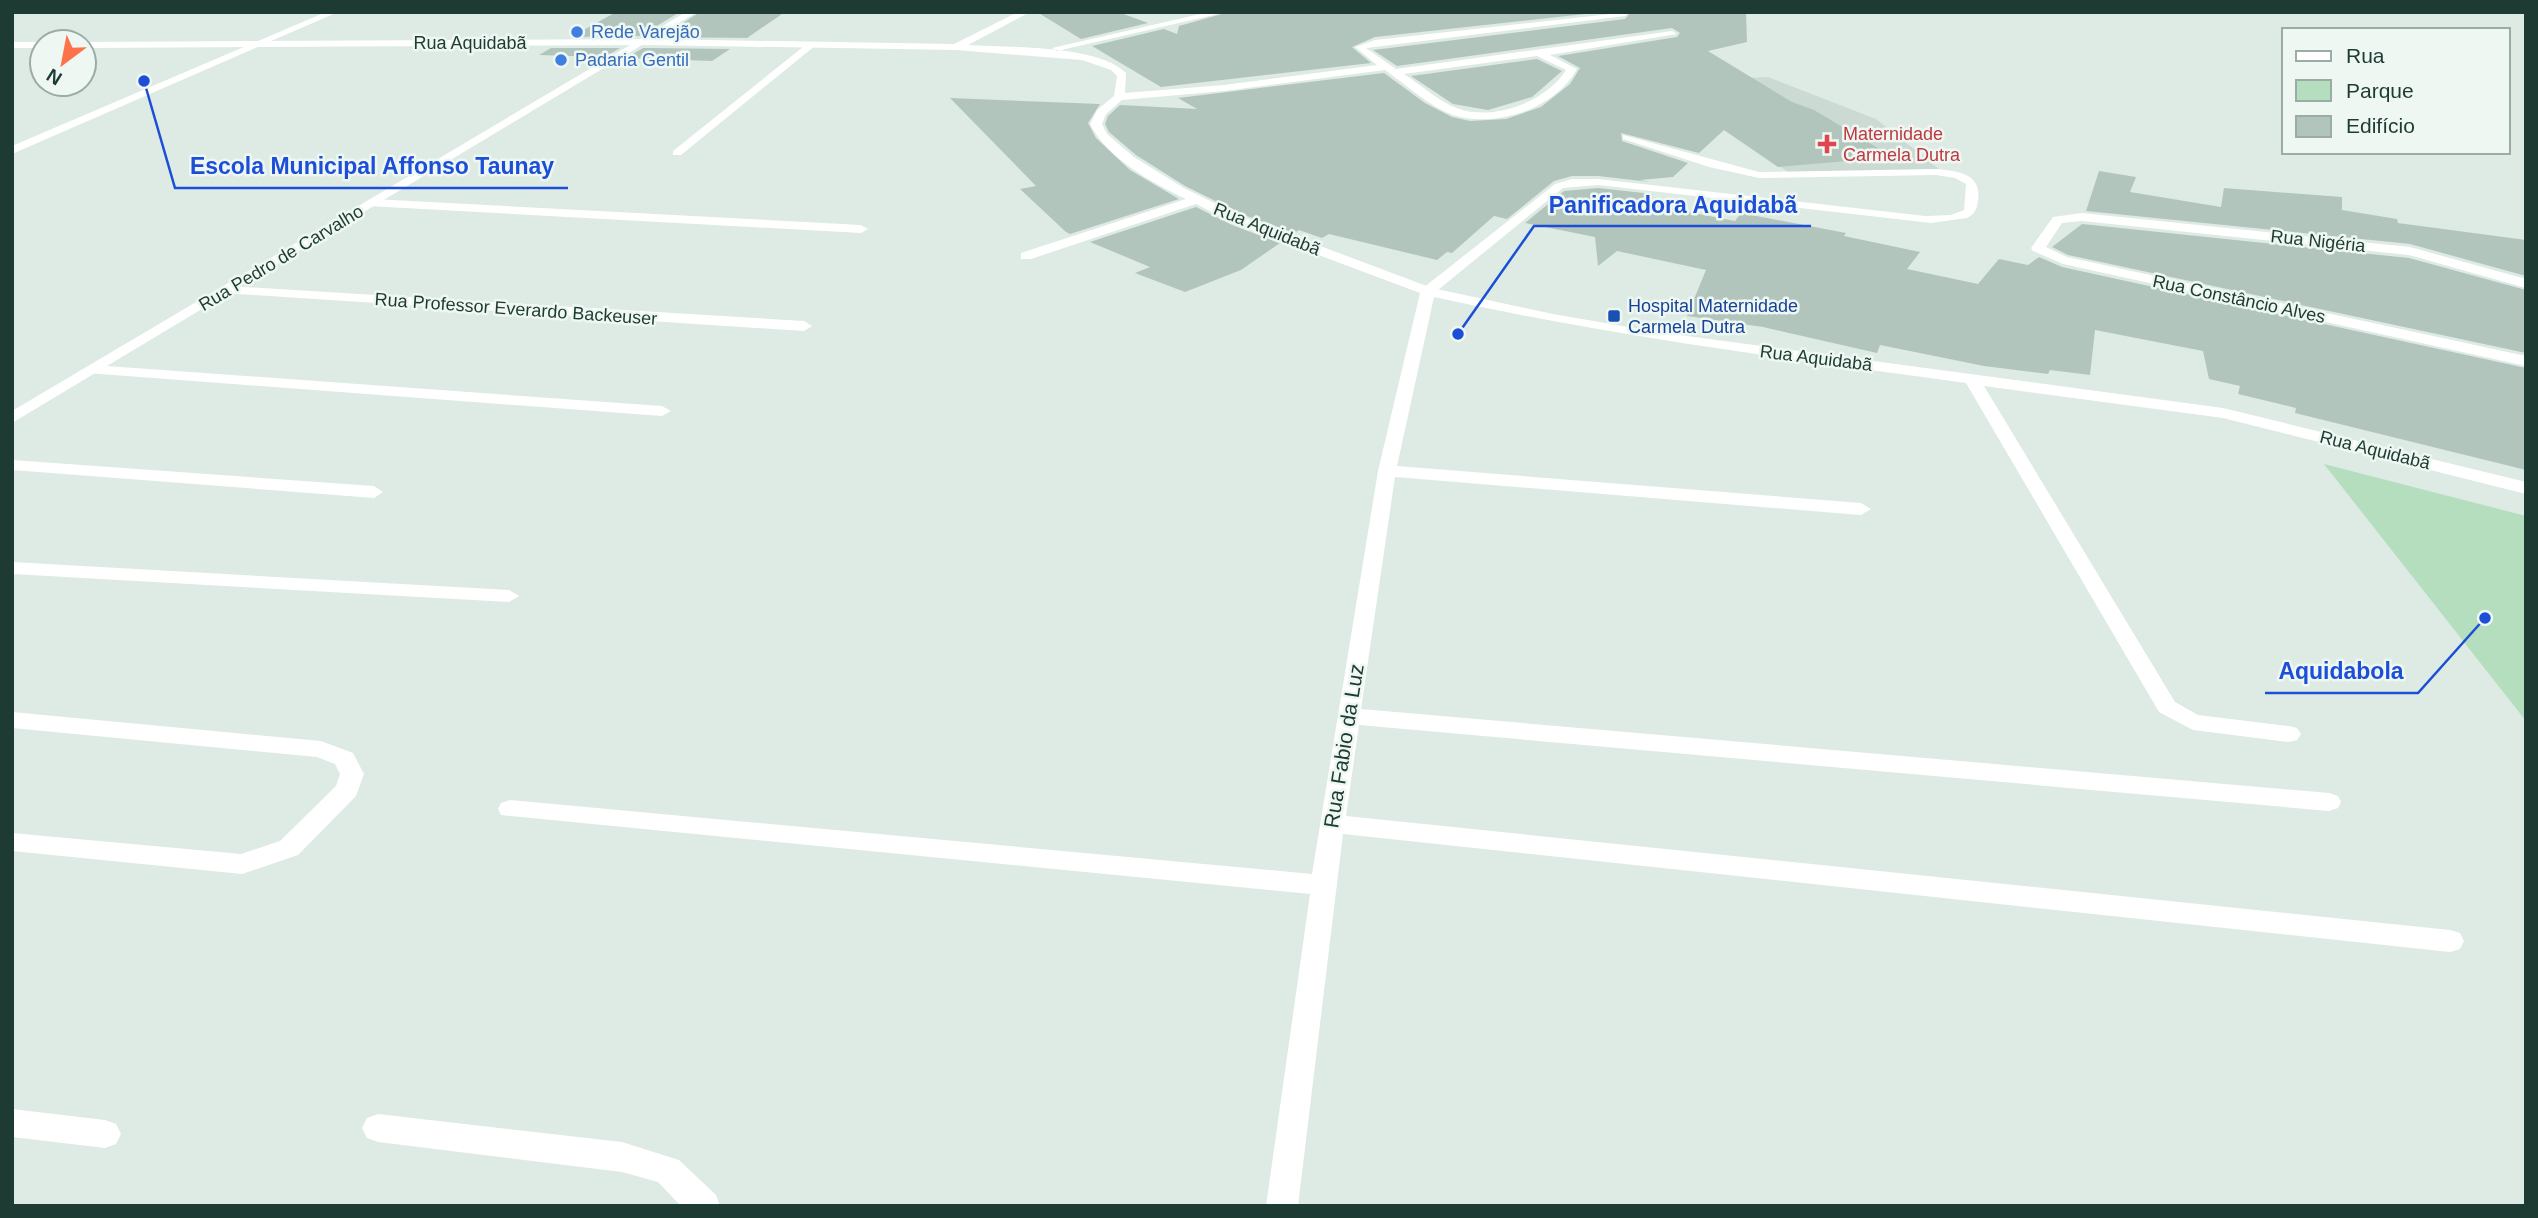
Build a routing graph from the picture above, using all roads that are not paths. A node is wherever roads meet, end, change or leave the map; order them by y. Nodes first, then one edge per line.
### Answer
1 (334, 12) edge
2 (693, 12) edge
3 (1026, 12) edge
4 (1223, 12) edge
5 (1625, 13) edge
6 (1672, 34) dead end
7 (648, 42) junction
8 (258, 44) junction
9 (811, 44) junction
10 (98, 45) edge
11 (956, 47) junction
12 (1035, 52) junction
13 (1538, 54) junction
14 (1391, 70) junction
15 (1119, 97) junction
16 (1627, 137) dead end
17 (12, 149) edge
18 (677, 153) dead end
19 (1196, 200) junction
20 (373, 204) junction
21 (2107, 219) joint
22 (861, 229) dead end
23 (1026, 256) dead end
24 (2526, 284) edge
25 (228, 290) junction
26 (1428, 291) junction
27 (804, 326) dead end
28 (2526, 361) edge
29 (93, 370) junction
30 (1971, 378) junction
31 (662, 411) dead end
32 (12, 418) edge
33 (12, 465) edge
34 (1387, 471) junction
35 (2526, 488) edge
36 (374, 492) dead end
37 (1861, 509) dead end
38 (12, 568) edge
39 (509, 596) dead end
40 (1349, 716) junction
41 (12, 720) edge
42 (2289, 734) dead end
43 (2329, 802) dead end
44 (510, 809) dead end
45 (1332, 824) junction
46 (12, 842) edge
47 (1324, 885) junction
48 (2450, 941) dead end
49 (12, 1123) edge
50 (378, 1128) dead end
51 (104, 1134) dead end
52 (704, 1206) edge
53 (1282, 1206) edge

1 - 8 street
2 - 7 street, Rua Pedro de Carvalho
3 - 11 street
4 - 12 street
5 - 14 street
6 - 13 street
7 - 8 street, Rua Aquidabã
7 - 9 street, Rua Aquidabã
7 - 20 street, Rua Pedro de Carvalho
8 - 10 street, Rua Aquidabã
8 - 17 street
9 - 11 street, Rua Aquidabã
9 - 18 lane
11 - 12 street, Rua Aquidabã
12 - 15 street, Rua Aquidabã
13 - 14 street
13 - 14 street
14 - 15 street
15 - 19 street, Rua Aquidabã
16 - 26 lane
19 - 23 street
19 - 26 street, Rua Aquidabã
20 - 22 street
20 - 25 street, Rua Pedro de Carvalho
21 - 24 street, Rua Nigéria
21 - 28 street, Rua Constâncio Alves
25 - 27 street, Rua Professor Everardo Backeuser
25 - 29 street, Rua Pedro de Carvalho
26 - 30 street, Rua Aquidabã
26 - 34 street, Rua Fabio da Luz
29 - 31 street
29 - 32 street, Rua Pedro de Carvalho
30 - 35 street, Rua Aquidabã
30 - 42 street
33 - 36 street
34 - 37 street
34 - 40 street, Rua Fabio da Luz
38 - 39 street
40 - 43 street
40 - 45 street, Rua Fabio da Luz
41 - 46 street
44 - 47 street
45 - 47 street, Rua Fabio da Luz
45 - 48 street
47 - 53 street, Rua Fabio da Luz
49 - 51 street
50 - 52 street

